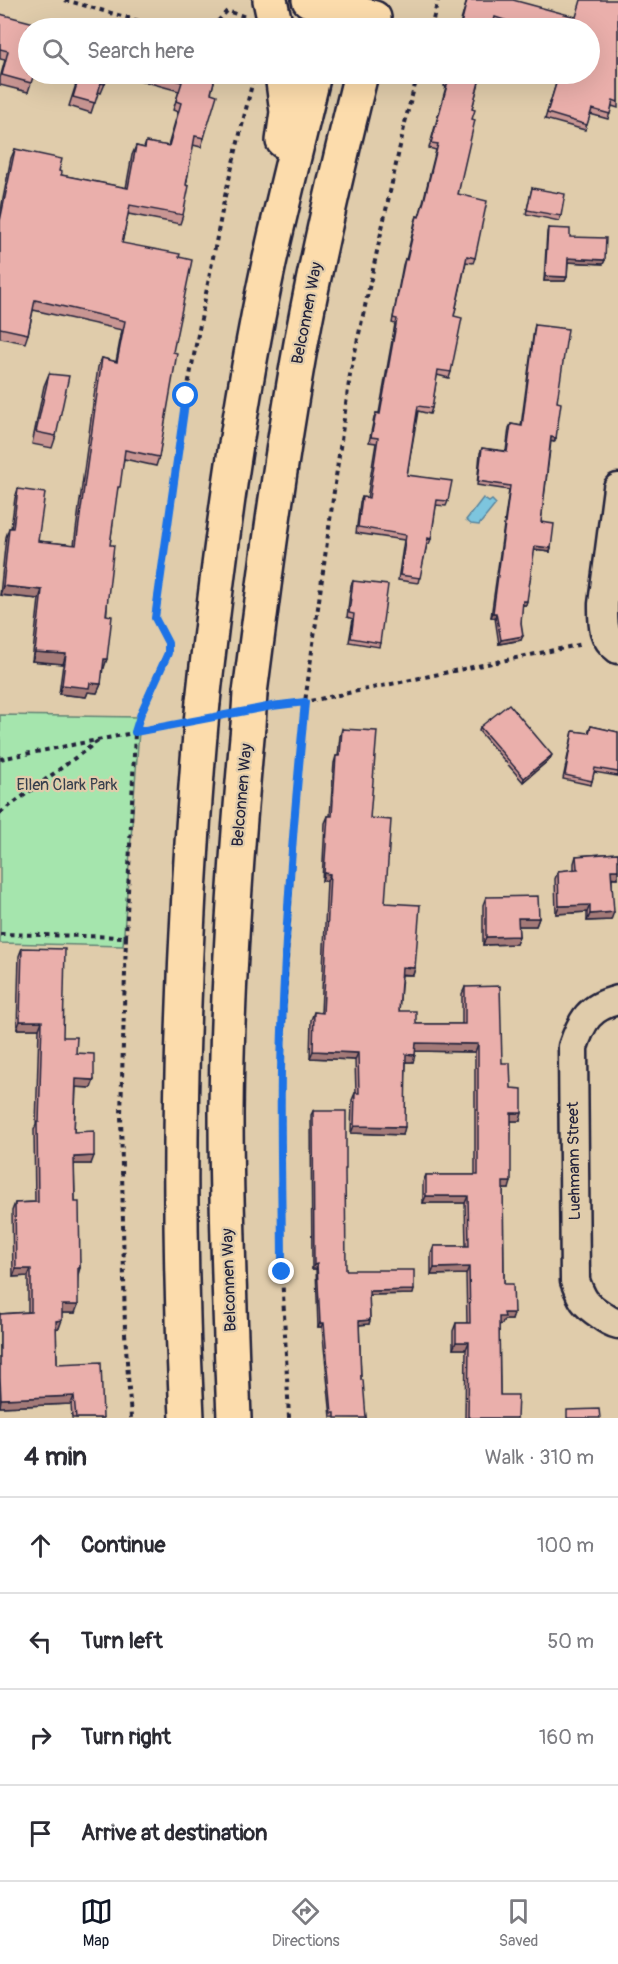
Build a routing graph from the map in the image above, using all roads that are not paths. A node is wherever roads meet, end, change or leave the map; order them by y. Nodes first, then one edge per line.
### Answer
1 (324, 9) edge
2 (375, 15) edge
3 (283, 84) edge
4 (312, 84) edge
5 (359, 84) edge
6 (269, 264) junction
7 (618, 488) edge
8 (210, 636) junction
9 (257, 640) junction
10 (612, 644) edge
11 (618, 1000) edge
12 (618, 1324) edge
13 (187, 1418) edge
14 (234, 1418) edge

1 - 2 main road
3 - 6 main road
4 - 6 main road
5 - 9 main road, Belconnen Way
6 - 8 main road
7 - 10 street
8 - 9 main road
8 - 13 main road
9 - 14 main road, Belconnen Way, bridge
11 - 12 street, Luehmann Street

